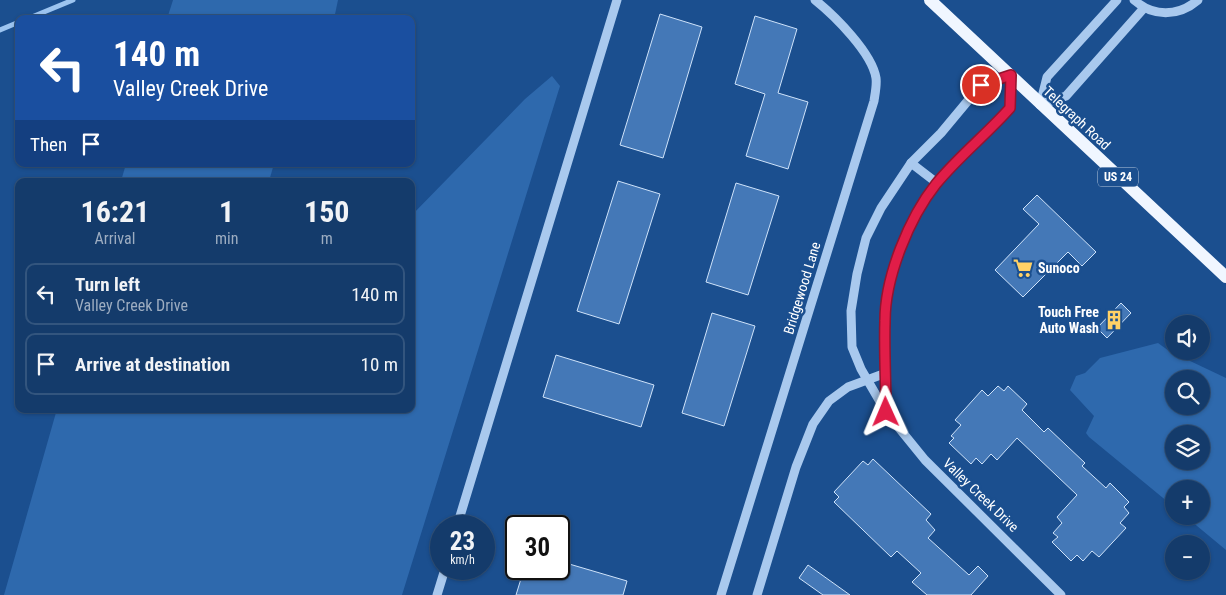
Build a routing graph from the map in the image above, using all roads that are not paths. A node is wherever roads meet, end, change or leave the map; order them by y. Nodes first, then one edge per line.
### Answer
1 (617, 0) edge
2 (930, 0) edge
3 (1117, 0) edge
4 (1134, 0) edge
5 (1198, 0) edge
6 (819, 1) edge
7 (1144, 8) junction
8 (1011, 75) junction
9 (1040, 105) junction
10 (911, 163) junction
11 (937, 183) junction
12 (1226, 277) edge
13 (886, 373) junction
14 (867, 380) junction
15 (886, 412) junction
16 (460, 515) edge
17 (442, 580) edge
18 (437, 595) edge
19 (721, 595) edge
20 (757, 595) edge
21 (1061, 595) edge

1 - 16 street
2 - 8 main road, Telegraph Road / US 24
3 - 9 street
4 - 7 street
5 - 7 street
6 - 19 street, Bridgewood Lane
7 - 9 street
8 - 9 main road, Telegraph Road / US 24
8 - 10 street, Valley Creek Drive
8 - 11 street
9 - 12 main road, Telegraph Road / US 24
10 - 11 street
10 - 14 street, Valley Creek Drive
11 - 13 street
13 - 14 street
13 - 15 street
14 - 15 street, Valley Creek Drive
14 - 20 street
15 - 21 street, Valley Creek Drive
17 - 18 street

